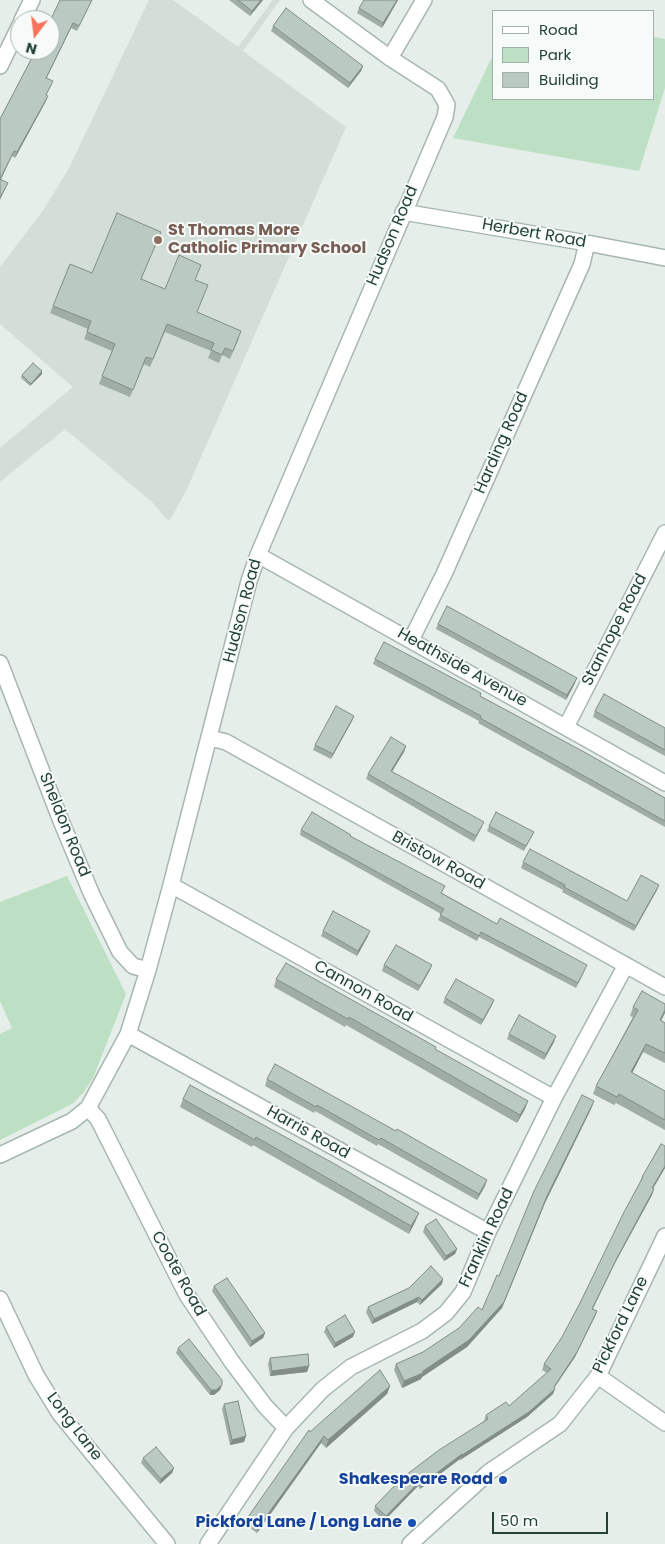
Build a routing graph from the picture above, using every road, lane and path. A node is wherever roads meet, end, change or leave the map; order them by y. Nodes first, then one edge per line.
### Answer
1 (311, 0) edge
2 (424, 0) edge
3 (10, 46) edge
4 (390, 58) junction
5 (0, 66) edge
6 (404, 212) junction
7 (587, 243) junction
8 (665, 258) edge
9 (664, 537) edge
10 (258, 555) junction
11 (412, 640) junction
12 (0, 663) edge
13 (566, 727) junction
14 (210, 738) junction
15 (665, 783) edge
16 (171, 885) junction
17 (626, 965) junction
18 (148, 970) junction
19 (665, 987) edge
20 (128, 1034) junction
21 (554, 1098) junction
22 (88, 1108) junction
23 (0, 1155) edge
24 (488, 1232) junction
25 (665, 1236) edge
26 (0, 1299) edge
27 (598, 1376) junction
28 (665, 1423) edge
29 (286, 1428) junction
30 (167, 1544) edge
31 (208, 1544) edge
32 (410, 1544) edge

1 - 4 street
2 - 4 street
3 - 5 street
4 - 6 street, Hudson Road
6 - 7 street, Herbert Road
6 - 10 street, Hudson Road
7 - 8 street, Herbert Road
7 - 11 street, Harding Road
9 - 13 street, Stanhope Road
10 - 11 street, Heathside Avenue
10 - 14 street, Hudson Road
11 - 13 street, Heathside Avenue
12 - 18 street, Sheldon Road
13 - 15 street, Heathside Avenue
14 - 16 street, Hudson Road
14 - 17 street, Bristow Road
16 - 18 street, Hudson Road
16 - 21 street, Cannon Road
17 - 19 street, Bristow Road
17 - 21 street, Franklin Road
18 - 20 street, Hudson Road
20 - 22 street, Hudson Road
20 - 24 street, Harris Road
21 - 24 street, Franklin Road
22 - 23 street, Hudson Road
22 - 29 street, Coote Road
24 - 29 street, Franklin Road
25 - 27 street, Pickford Lane
26 - 30 street, Long Lane
27 - 28 street
27 - 32 street, Pickford Lane
29 - 31 street, Franklin Road

